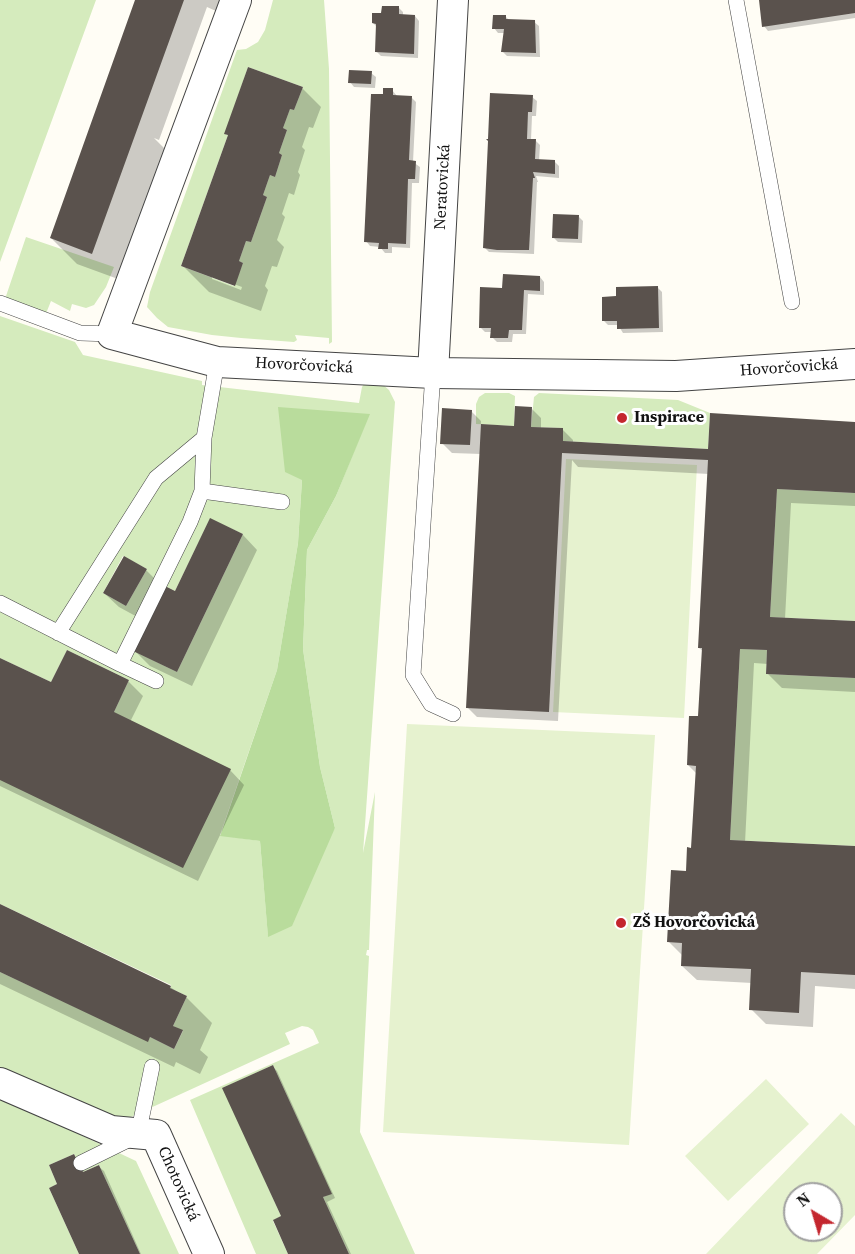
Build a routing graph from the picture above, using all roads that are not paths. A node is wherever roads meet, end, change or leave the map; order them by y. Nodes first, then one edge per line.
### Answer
1 (236, 0) edge
2 (453, 0) edge
3 (736, 0) edge
4 (792, 302) dead end
5 (0, 303) edge
6 (112, 334) junction
7 (217, 362) junction
8 (855, 364) edge
9 (433, 373) junction
10 (204, 438) junction
11 (202, 491) junction
12 (282, 502) dead end
13 (0, 603) edge
14 (58, 633) junction
15 (120, 664) junction
16 (156, 681) dead end
17 (453, 714) dead end
18 (152, 1066) dead end
19 (0, 1083) edge
20 (138, 1135) junction
21 (81, 1163) dead end
22 (209, 1254) edge

1 - 6 street
2 - 9 street, Neratovická
3 - 4 lane
5 - 6 lane
6 - 7 street, Hovorčovická
7 - 9 street, Hovorčovická
7 - 10 lane
8 - 9 street, Hovorčovická
9 - 17 lane
10 - 11 lane
10 - 14 lane
11 - 12 lane
11 - 15 lane
13 - 14 lane
14 - 15 lane
15 - 16 lane
18 - 20 lane
19 - 20 street, Chotovická
20 - 21 lane
20 - 22 street, Chotovická

